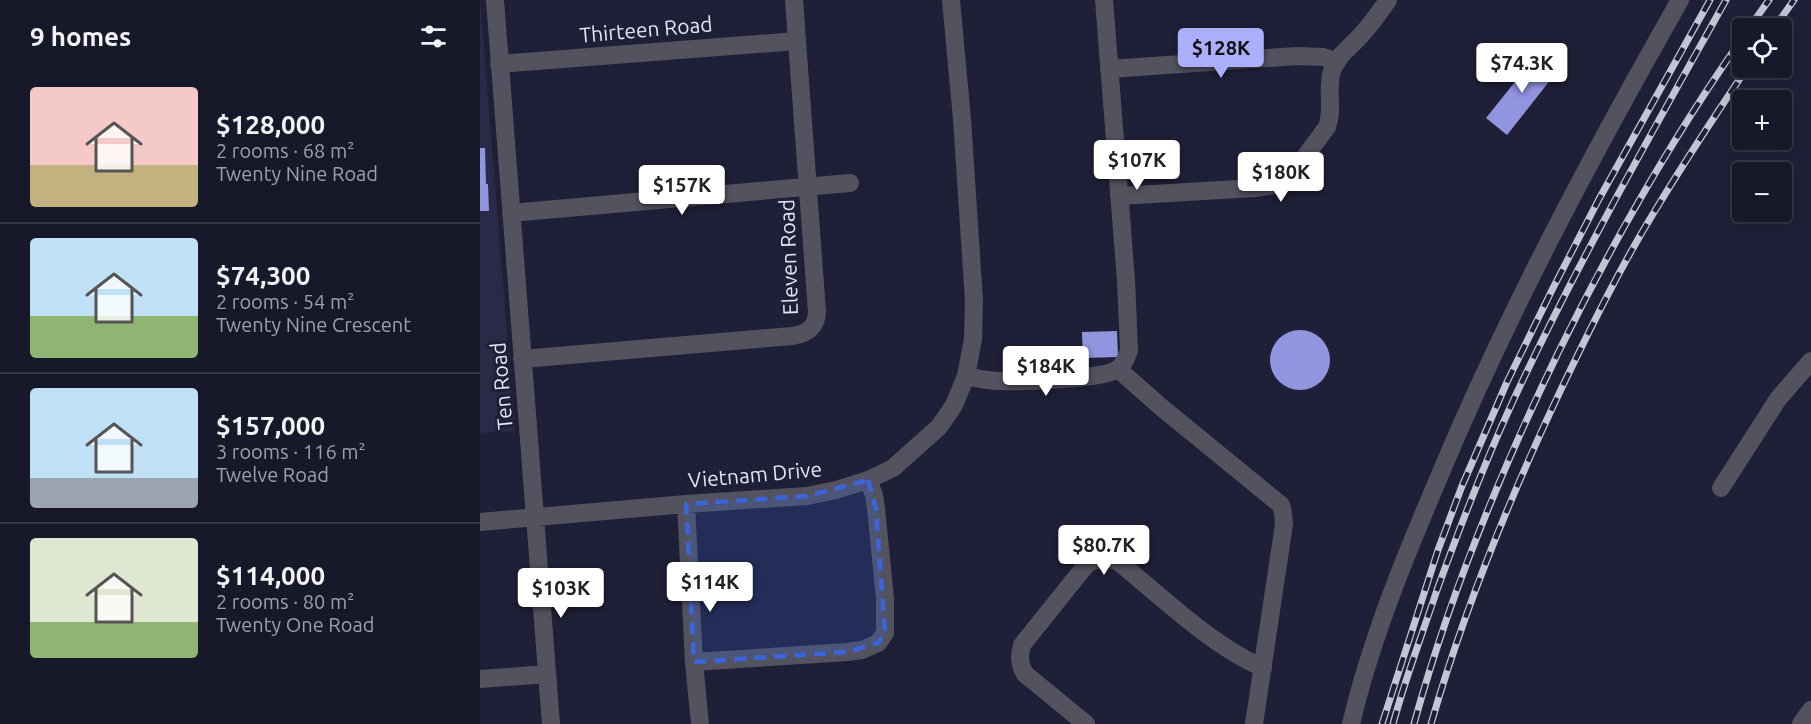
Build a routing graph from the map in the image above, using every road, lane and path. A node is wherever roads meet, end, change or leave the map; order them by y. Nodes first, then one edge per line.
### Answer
1 (495, 0) edge
2 (794, 0) edge
3 (951, 0) edge
4 (1104, 0) edge
5 (1388, 0) edge
6 (1680, 0) edge
7 (797, 41) junction
8 (1337, 62) junction
9 (499, 64) junction
10 (1109, 69) junction
11 (850, 183) dead end
12 (809, 187) junction
13 (1119, 196) junction
14 (511, 213) junction
15 (522, 359) junction
16 (1811, 362) edge
17 (1118, 369) junction
18 (966, 376) junction
19 (868, 480) junction
20 (1721, 488) dead end
21 (686, 504) junction
22 (535, 518) junction
23 (480, 522) edge
24 (694, 662) junction
25 (1263, 668) junction
26 (547, 674) junction
27 (480, 680) edge
28 (1811, 710) edge
29 (551, 724) edge
30 (700, 724) edge
31 (1086, 724) edge
32 (1254, 724) edge
33 (1351, 724) edge
34 (1801, 724) edge

1 - 9 street, Ten Road
2 - 7 street, Eleven Road
3 - 18 street, Vietnam Drive
4 - 10 street
5 - 8 street
6 - 33 street
7 - 9 street, Thirteen Road
7 - 12 street, Eleven Road
8 - 10 street
8 - 13 street
9 - 14 street, Ten Road
10 - 13 street
11 - 12 street
12 - 14 street
12 - 15 street, Eleven Road
13 - 17 street
14 - 15 street, Ten Road
15 - 22 street, Ten Road
16 - 20 street
17 - 18 street
17 - 25 street
18 - 19 street, Vietnam Drive
19 - 21 street, Vietnam Drive
19 - 24 street
21 - 22 street, Vietnam Drive
21 - 24 street
22 - 23 street, Vietnam Drive
22 - 26 street, Ten Road
24 - 30 street
25 - 31 street
25 - 32 street
26 - 27 street
26 - 29 street, Ten Road
28 - 34 street

